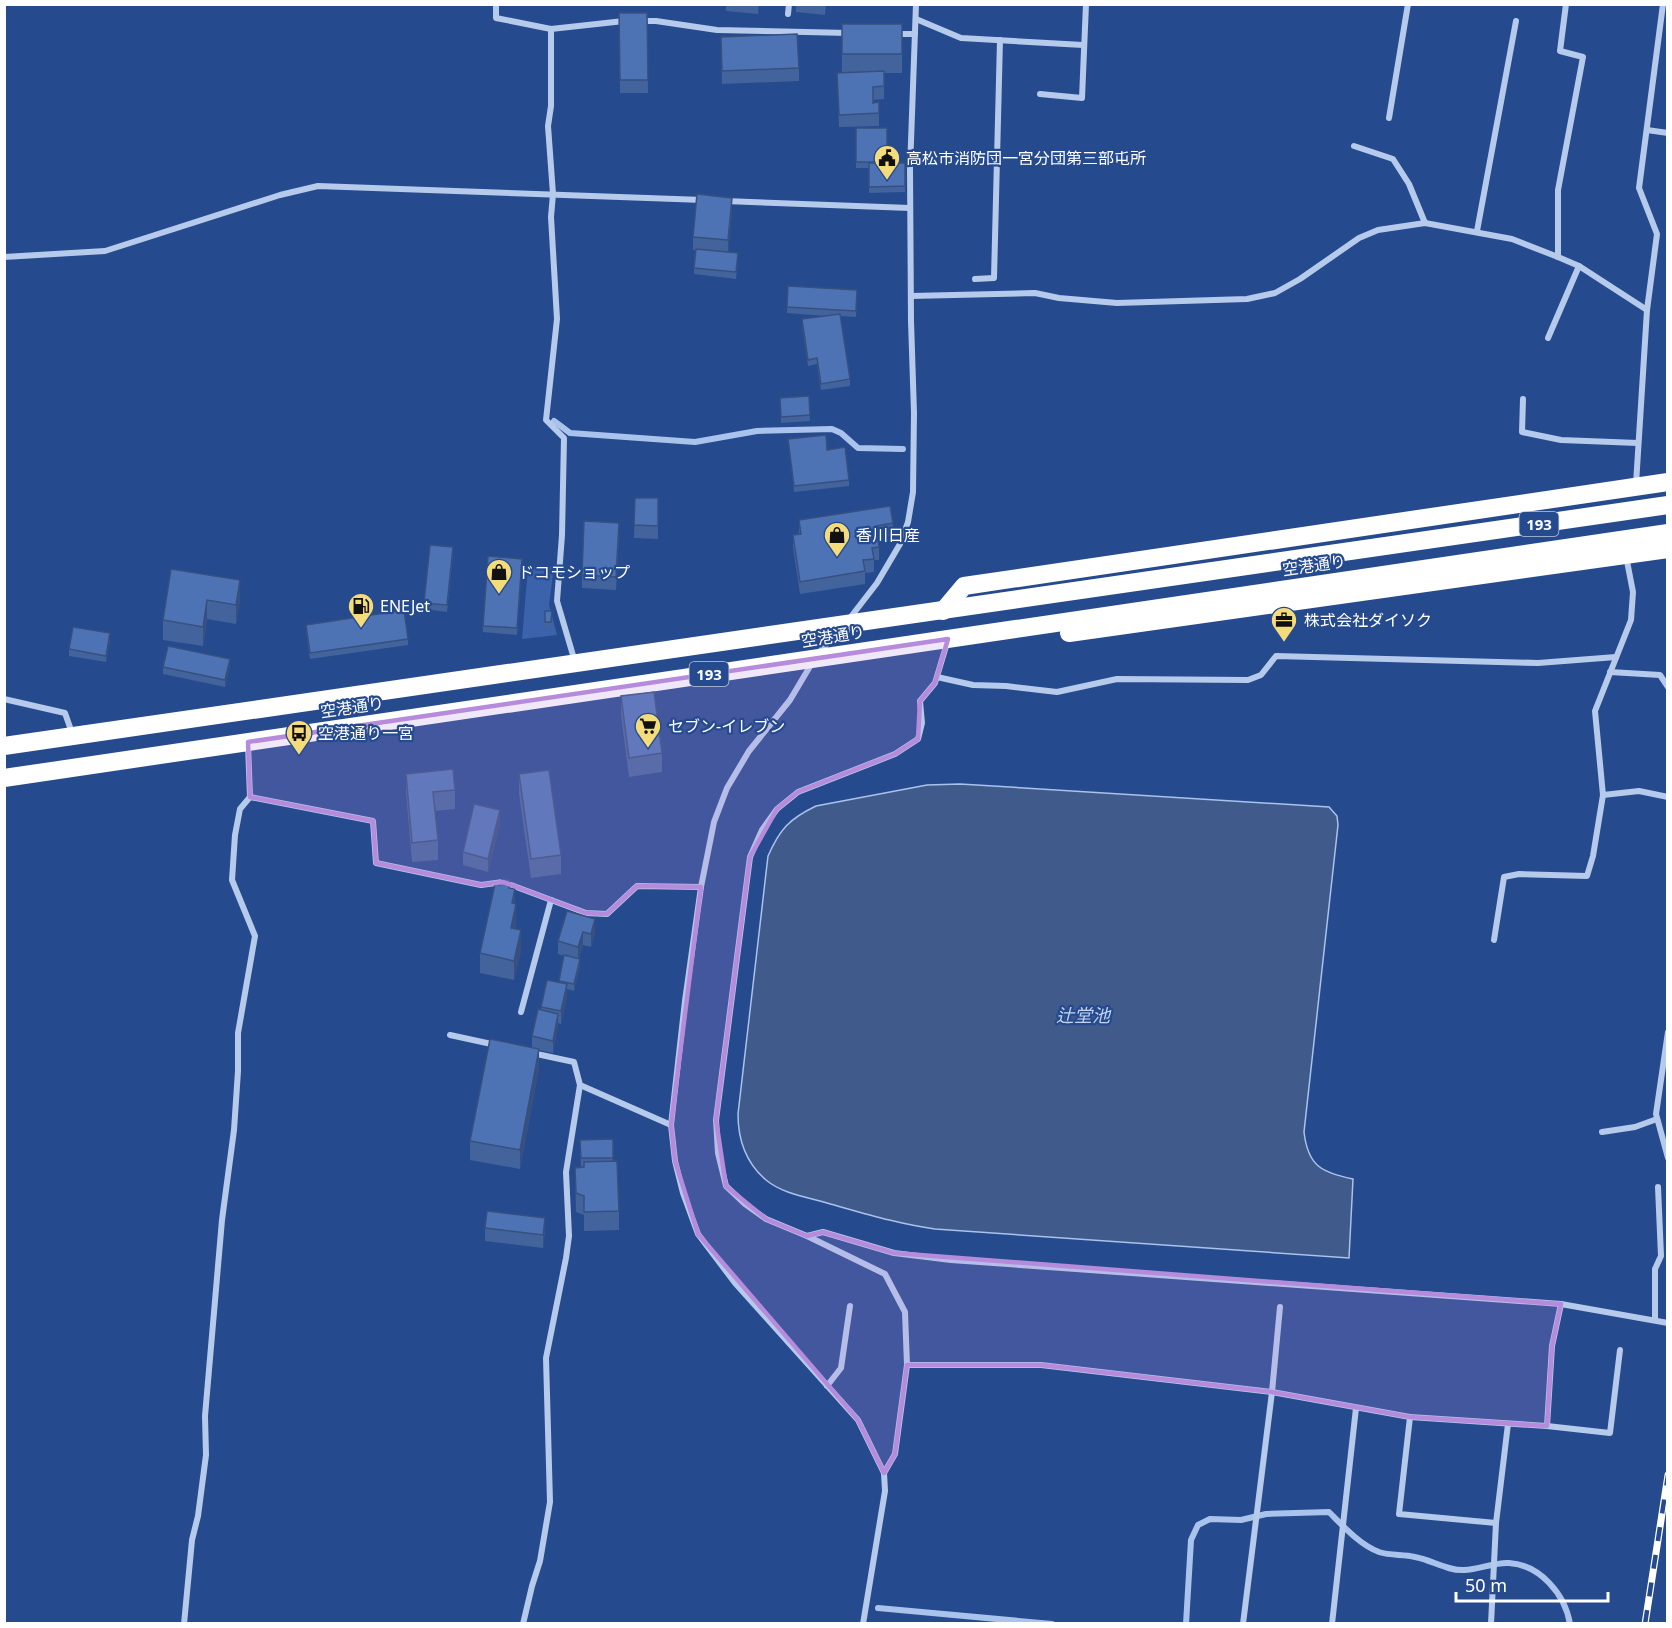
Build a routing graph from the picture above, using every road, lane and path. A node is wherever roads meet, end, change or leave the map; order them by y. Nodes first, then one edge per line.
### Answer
1 (496, 4) edge
2 (789, 4) edge
3 (916, 4) edge
4 (1086, 4) edge
5 (1408, 4) edge
6 (1566, 4) edge
7 (1663, 4) edge
8 (788, 14) dead end
9 (916, 19) junction
10 (1516, 21) dead end
11 (551, 29) junction
12 (857, 33) edge
13 (892, 34) edge
14 (915, 34) junction
15 (1000, 40) junction
16 (1083, 45) junction
17 (1040, 94) dead end
18 (1389, 118) dead end
19 (1647, 130) junction
20 (1668, 133) edge
21 (1354, 146) dead end
22 (553, 194) junction
23 (708, 200) edge
24 (720, 201) edge
25 (910, 208) junction
26 (1425, 223) junction
27 (1477, 231) junction
28 (4, 257) edge
29 (1558, 257) junction
30 (1579, 266) junction
31 (975, 279) dead end
32 (911, 296) junction
33 (1647, 310) junction
34 (1548, 338) dead end
35 (1523, 399) dead end
36 (1638, 443) junction
37 (1668, 482) edge
38 (1636, 487) junction
39 (1668, 505) edge
40 (1668, 533) edge
41 (1668, 549) edge
42 (1626, 555) junction
43 (943, 611) junction
44 (843, 625) junction
45 (948, 639) junction
46 (1616, 657) junction
47 (814, 659) junction
48 (576, 664) junction
49 (1610, 672) junction
50 (937, 677) junction
51 (1668, 687) edge
52 (4, 699) edge
53 (74, 736) junction
54 (248, 742) junction
55 (4, 746) edge
56 (4, 778) edge
57 (1603, 795) junction
58 (250, 796) junction
59 (1668, 797) edge
60 (701, 887) junction
61 (551, 900) junction
62 (1494, 940) dead end
63 (521, 1012) dead end
64 (1668, 1032) edge
65 (450, 1035) dead end
66 (506, 1047) edge
67 (528, 1052) edge
68 (580, 1085) junction
69 (1657, 1119) junction
70 (671, 1125) junction
71 (1602, 1131) dead end
72 (1668, 1158) edge
73 (1658, 1187) dead end
74 (807, 1236) junction
75 (1561, 1305) junction
76 (850, 1306) dead end
77 (1280, 1307) dead end
78 (1655, 1320) junction
79 (1668, 1323) edge
80 (1620, 1350) dead end
81 (907, 1365) junction
82 (827, 1386) junction
83 (1272, 1392) junction
84 (1356, 1408) junction
85 (1410, 1417) junction
86 (1508, 1424) junction
87 (1547, 1426) junction
88 (884, 1473) junction
89 (1496, 1523) junction
90 (184, 1623) edge
91 (523, 1623) edge
92 (863, 1623) edge
93 (1243, 1623) edge
94 (1332, 1623) edge
95 (1491, 1623) edge

1 - 11 street
2 - 8 street
3 - 9 street
4 - 16 street
5 - 18 street
6 - 29 street
7 - 19 street
9 - 14 street
9 - 15 street
10 - 27 street
11 - 12 street
11 - 22 street
13 - 14 street
14 - 25 street
15 - 16 street
15 - 31 street
16 - 17 street
19 - 20 street
19 - 33 street
21 - 26 street
22 - 23 street
22 - 28 street
22 - 48 street
24 - 25 street
25 - 32 street
26 - 27 street
26 - 32 street
27 - 29 street
29 - 30 street
30 - 33 street
30 - 34 street
32 - 44 street
33 - 36 street
35 - 36 street
36 - 38 street
37 - 38 highway
38 - 43 highway
39 - 43 highway, 空港通り / 193
40 - 45 highway, 空港通り / 193
41 - 42 highway
42 - 45 highway
42 - 46 street
43 - 44 highway, 空港通り / 193
44 - 47 street
44 - 48 highway, 空港通り / 193
45 - 47 highway, 空港通り / 193
45 - 50 street
46 - 49 street
46 - 50 street
47 - 54 highway, 空港通り / 193
47 - 60 street
48 - 53 highway, 空港通り / 193
49 - 51 street
49 - 57 street
50 - 74 street
52 - 53 street
53 - 55 highway, 空港通り / 193
54 - 56 highway, 空港通り / 193
54 - 58 street
57 - 59 street
57 - 62 street
58 - 61 street
58 - 90 street
60 - 61 street
60 - 70 street
61 - 63 street
64 - 69 street
65 - 66 street
67 - 68 street
68 - 70 street
68 - 91 street
69 - 71 street
69 - 72 street
70 - 82 street
73 - 78 street
74 - 75 street
74 - 81 street
75 - 78 street
75 - 87 street
76 - 82 street
77 - 83 street
78 - 79 street
80 - 87 street
81 - 83 street
81 - 88 street
82 - 88 street
83 - 84 street
83 - 93 street
84 - 85 street
84 - 94 street
85 - 86 street
85 - 89 street
86 - 87 street
86 - 89 street
88 - 92 street
89 - 95 street

